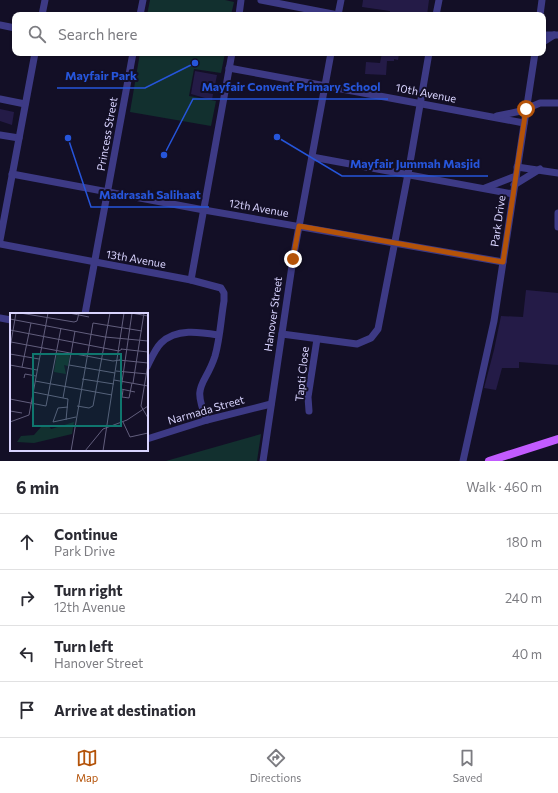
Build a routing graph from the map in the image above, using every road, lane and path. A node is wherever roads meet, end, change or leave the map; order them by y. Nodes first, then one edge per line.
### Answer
1 (45, 0) edge
2 (143, 0) edge
3 (241, 0) edge
4 (261, 0) edge
5 (341, 0) edge
6 (439, 0) edge
7 (542, 0) edge
8 (43, 12) edge
9 (141, 12) edge
10 (239, 12) edge
11 (323, 12) edge
12 (339, 12) edge
13 (437, 12) edge
14 (540, 12) edge
15 (0, 25) edge
16 (12, 27) edge
17 (556, 35) edge
18 (546, 40) edge
19 (34, 56) edge
20 (132, 56) edge
21 (231, 56) edge
22 (330, 56) edge
23 (428, 56) edge
24 (535, 56) edge
25 (229, 68) junction
26 (325, 86) junction
27 (0, 99) edge
28 (420, 103) junction
29 (558, 103) edge
30 (25, 104) junction
31 (526, 109) junction
32 (491, 117) junction
33 (524, 123) junction
34 (0, 135) edge
35 (19, 138) junction
36 (312, 157) junction
37 (517, 167) junction
38 (541, 169) junction
39 (558, 173) edge
40 (12, 174) junction
41 (408, 174) junction
42 (516, 176) junction
43 (514, 185) junction
44 (485, 189) junction
45 (107, 192) junction
46 (513, 194) junction
47 (204, 210) junction
48 (558, 213) edge
49 (299, 226) junction
50 (558, 227) edge
51 (0, 240) edge
52 (394, 243) junction
53 (0, 244) edge
54 (94, 262) junction
55 (503, 262) junction
56 (191, 280) junction
57 (85, 313) edge
58 (0, 318) edge
59 (10, 320) edge
60 (282, 334) junction
61 (218, 335) junction
62 (317, 339) junction
63 (148, 365) edge
64 (271, 404) junction
65 (309, 411) dead end
66 (207, 420) junction
67 (148, 439) edge
68 (558, 439) edge
69 (263, 461) edge
70 (463, 461) edge
71 (489, 461) edge

1 - 8 street
2 - 9 street
3 - 10 street
4 - 11 street
5 - 12 street
6 - 13 street
7 - 14 street
15 - 16 street
17 - 18 street
19 - 30 street
20 - 45 street, Princess Street
21 - 25 street
22 - 26 street, Hanover Street
23 - 28 street
24 - 31 street, Park Drive
25 - 26 street, 10th Avenue
25 - 47 street
26 - 28 street, 10th Avenue
26 - 36 street, Hanover Street
27 - 30 street
28 - 32 street, 10th Avenue
28 - 41 street
29 - 31 street
30 - 35 street
31 - 32 street
31 - 33 street, Park Drive
32 - 33 street, 10th Avenue
33 - 37 street, Park Drive
34 - 35 street
35 - 40 street
36 - 41 street
36 - 49 street, Hanover Street
37 - 38 street
37 - 42 street, Park Drive
38 - 39 street
38 - 43 street
40 - 45 street, 12th Avenue
40 - 51 street
41 - 44 street
41 - 52 street
42 - 43 street, Park Drive
42 - 44 street
43 - 46 street, Park Drive
44 - 46 street
45 - 47 street, 12th Avenue
45 - 54 street, Princess Street
46 - 55 street, Park Drive
47 - 49 street, 12th Avenue
47 - 56 street
48 - 50 street
49 - 52 street, 12th Avenue
49 - 60 street, Hanover Street
52 - 55 street, 12th Avenue
52 - 62 street
53 - 54 street, 13th Avenue
54 - 56 street, 13th Avenue
54 - 57 street, Princess Street
55 - 70 street, Park Drive
56 - 61 street, 13th Avenue
58 - 59 street
60 - 62 street
60 - 64 street, Hanover Street
61 - 63 street
61 - 66 street
62 - 65 street, Tapti Close
64 - 66 street, Narmada Street
64 - 69 street, Hanover Street
66 - 67 street, Narmada Street
68 - 71 main road

